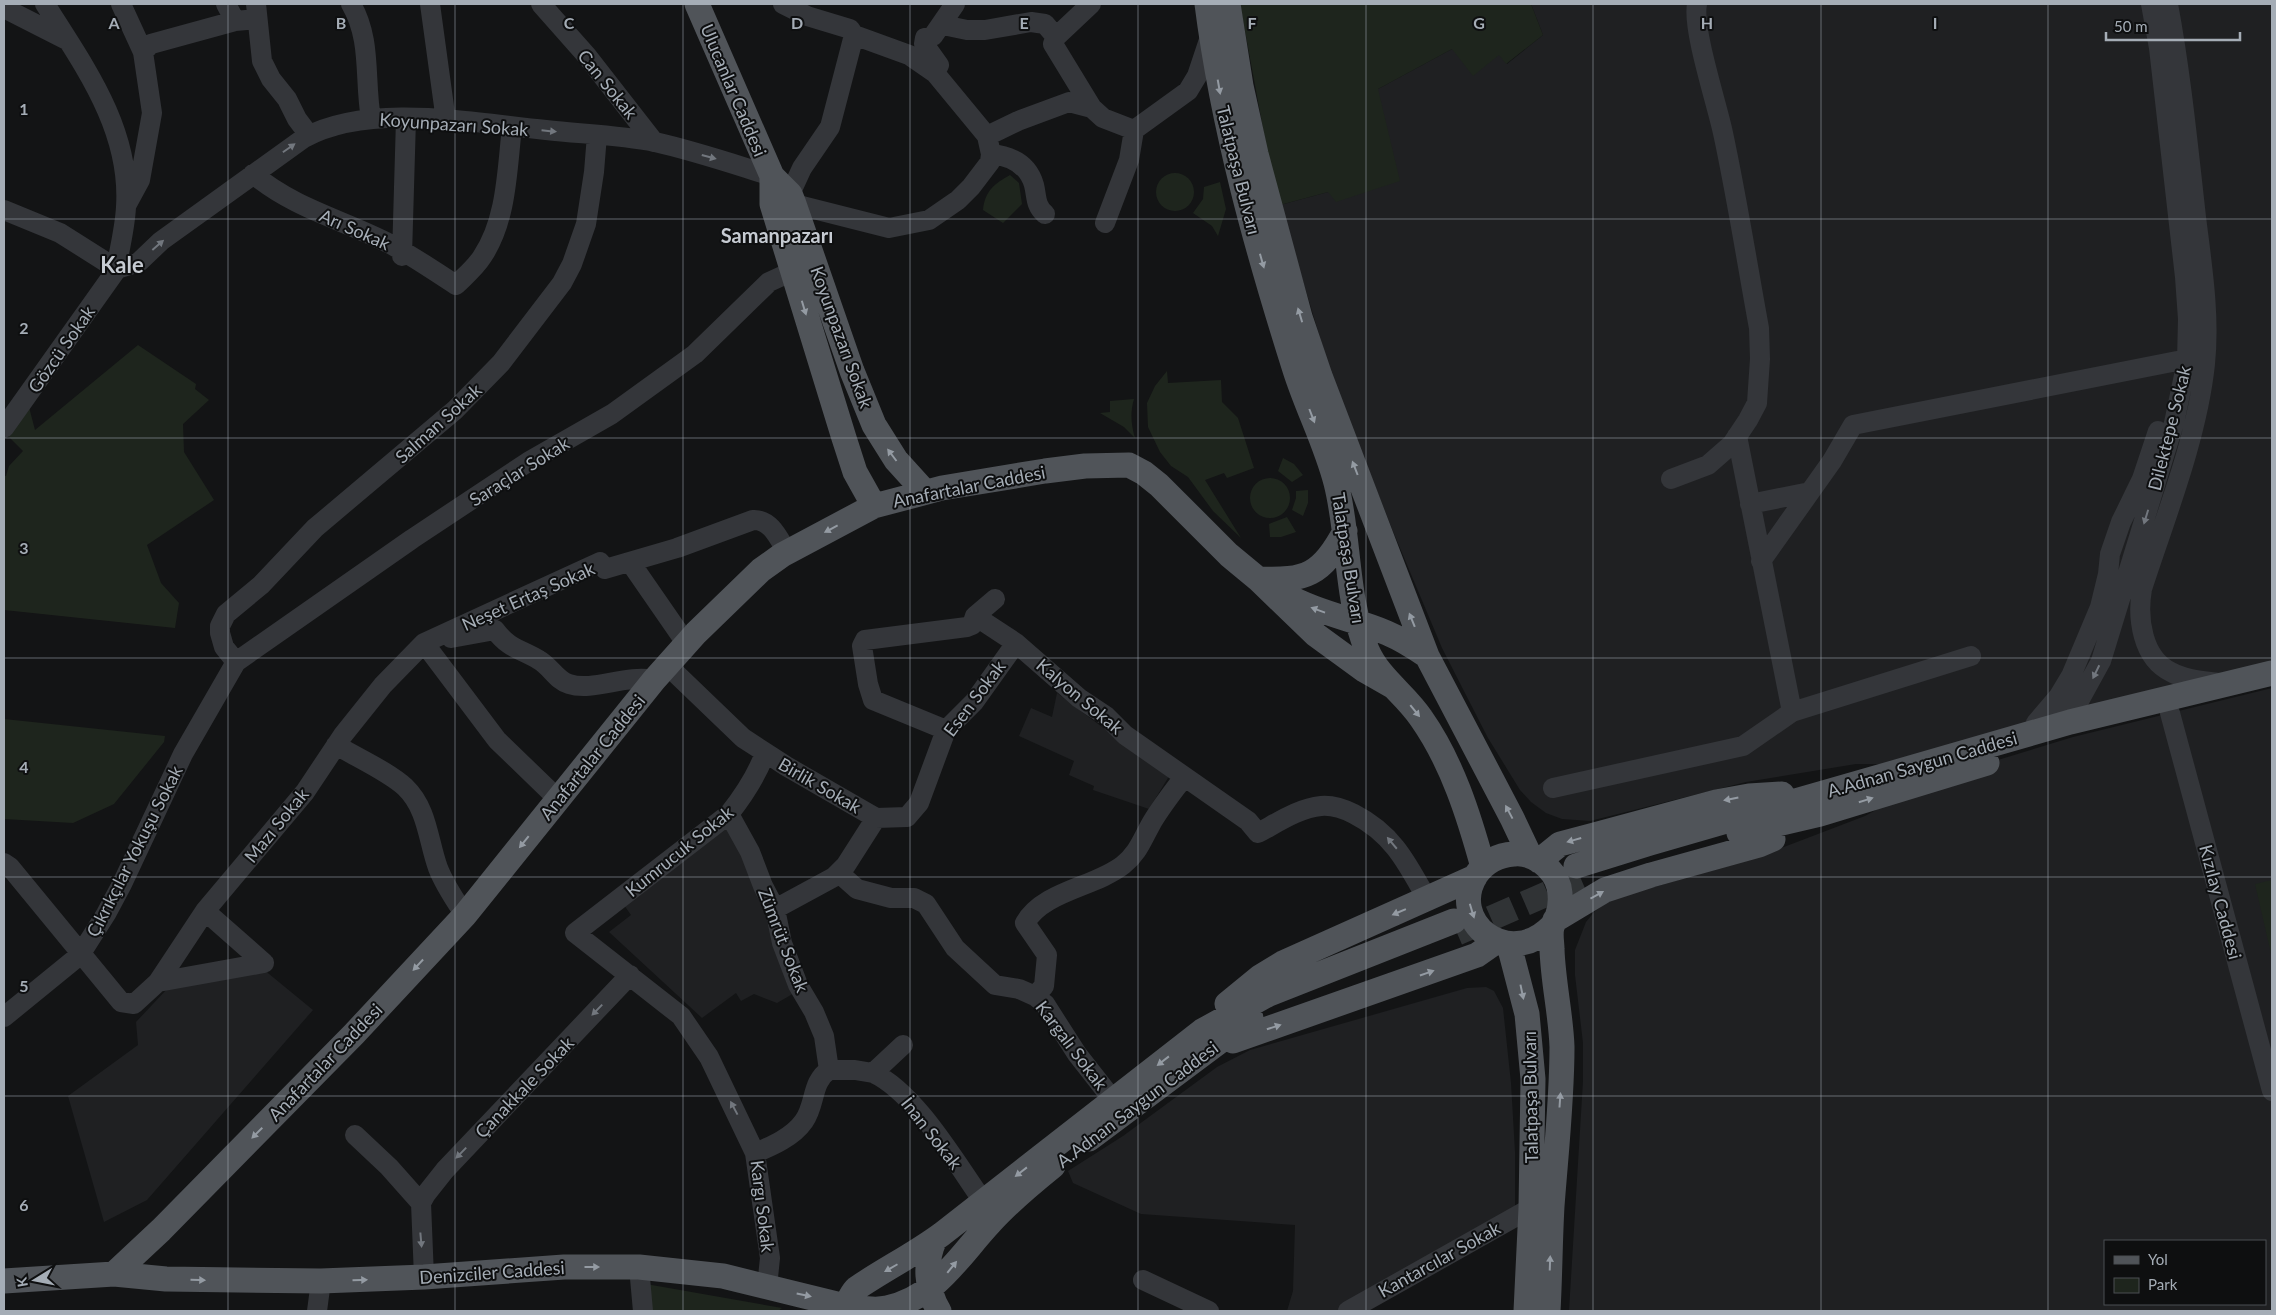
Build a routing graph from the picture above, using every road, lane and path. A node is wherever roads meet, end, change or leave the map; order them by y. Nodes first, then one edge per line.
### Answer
1 (45, 4) edge
2 (121, 4) edge
3 (351, 4) edge
4 (430, 4) edge
5 (541, 4) edge
6 (697, 4) edge
7 (783, 4) edge
8 (955, 4) edge
9 (1091, 4) edge
10 (1207, 4) edge
11 (1228, 4) edge
12 (1697, 4) edge
13 (2141, 4) edge
14 (2150, 4) edge
15 (2168, 4) edge
16 (2180, 4) edge
17 (4, 8) edge
18 (256, 11) edge
19 (230, 12) edge
20 (943, 24) junction
21 (1210, 34) junction
22 (854, 35) junction
23 (68, 40) junction
24 (1055, 42) junction
25 (143, 52) junction
26 (935, 73) junction
27 (1092, 108) junction
28 (371, 119) junction
29 (406, 119) junction
30 (446, 121) junction
31 (512, 127) junction
32 (1134, 130) junction
33 (309, 135) junction
34 (597, 136) junction
35 (654, 142) junction
36 (989, 145) junction
37 (253, 174) junction
38 (772, 176) junction
39 (792, 199) junction
40 (126, 206) junction
41 (4, 210) edge
42 (1045, 214) dead end
43 (1105, 223) dead end
44 (402, 254) junction
45 (118, 270) junction
46 (793, 270) junction
47 (2178, 361) junction
48 (4, 428) edge
49 (1736, 436) junction
50 (1670, 479) dead end
51 (925, 492) junction
52 (1810, 492) junction
53 (1750, 504) junction
54 (874, 506) junction
55 (1345, 532) junction
56 (787, 552) junction
57 (1761, 560) junction
58 (630, 562) junction
59 (1258, 579) junction
60 (995, 599) dead end
61 (976, 616) junction
62 (1357, 623) junction
63 (424, 643) junction
64 (686, 643) junction
65 (1016, 643) junction
66 (1427, 656) junction
67 (1971, 656) dead end
68 (236, 662) junction
69 (2184, 669) dead end
70 (660, 672) junction
71 (2272, 673) edge
72 (2227, 684) junction
73 (1392, 686) junction
74 (2272, 688) edge
75 (1792, 712) junction
76 (2170, 713) junction
77 (2037, 727) junction
78 (946, 730) junction
79 (336, 745) junction
80 (764, 753) junction
81 (1184, 777) junction
82 (1552, 788) dead end
83 (559, 800) junction
84 (1817, 804) junction
85 (729, 814) junction
86 (876, 818) junction
87 (1534, 858) junction
88 (4, 863) edge
89 (1479, 872) junction
90 (1578, 872) tunnel mouth
91 (839, 873) junction
92 (1427, 900) junction
93 (775, 909) junction
94 (205, 911) junction
95 (465, 915) junction
96 (1553, 923) junction
97 (1456, 927) tunnel mouth
98 (1503, 943) junction
99 (80, 955) junction
100 (630, 975) junction
101 (158, 982) junction
102 (1035, 996) junction
103 (4, 1017) edge
104 (1207, 1040) junction
105 (903, 1046) dead end
106 (829, 1070) junction
107 (873, 1073) junction
108 (2272, 1091) edge
109 (1113, 1100) junction
110 (355, 1135) dead end
111 (755, 1153) junction
112 (983, 1201) junction
113 (421, 1203) junction
114 (1531, 1208) junction
115 (161, 1230) junction
116 (935, 1239) junction
117 (639, 1267) junction
118 (114, 1274) junction
119 (424, 1277) junction
120 (166, 1280) junction
121 (1143, 1280) dead end
122 (4, 1281) edge
123 (321, 1281) junction
124 (767, 1287) junction
125 (930, 1288) junction
126 (850, 1310) edge
127 (316, 1311) edge
128 (643, 1311) edge
129 (939, 1311) edge
130 (1209, 1311) edge
131 (1348, 1311) edge
132 (1526, 1311) edge
133 (1548, 1311) edge

1 - 23 street
2 - 25 street
3 - 28 street
4 - 30 street
5 - 35 street, Can Sokak
6 - 38 main road, Ulucanlar Caddesi
7 - 22 street
8 - 20 street
9 - 24 street
10 - 21 main road, Talatpaşa Bulvarı
66 -> 11 main road, Talatpaşa Bulvarı
12 - 49 street
13 - 47 street
14 -> 77 street, Dilektepe Sokak
15 - 72 street, Dilektepe Sokak
16 - 69 street
17 - 23 street
18 - 19 street
18 - 33 street
19 - 25 street
20 - 24 street
20 - 26 street
21 - 32 street
21 -> 55 main road, Talatpaşa Bulvarı
22 - 26 street
22 - 39 street
23 - 40 street
24 - 27 street
25 - 40 street
26 - 36 street
27 - 32 street
27 - 36 street
28 - 29 street, Koyunpazarı Sokak
28 - 33 street, Koyunpazarı Sokak
29 - 30 street, Koyunpazarı Sokak
29 - 44 street
30 - 31 street, Koyunpazarı Sokak
31 -> 34 street, Koyunpazarı Sokak
31 - 44 street, Arı Sokak
32 - 43 street
37 -> 33 street, Koyunpazarı Sokak
34 - 35 street, Koyunpazarı Sokak
34 - 68 street, Salman Sokak
35 -> 38 street, Koyunpazarı Sokak
36 - 39 street
36 - 42 street
37 - 44 street, Arı Sokak
45 -> 37 street, Koyunpazarı Sokak
38 - 39 main road, Koyunpazarı Sokak
38 - 46 main road, Koyunpazarı Sokak
51 -> 39 main road, Koyunpazarı Sokak
40 - 45 street
41 - 45 street
45 - 48 street, Gözcü Sokak
46 -> 54 main road, Koyunpazarı Sokak
46 - 68 street, Saraçlar Sokak
47 - 52 street
47 - 77 street
49 - 50 street
49 - 53 street
51 - 54 main road, Anafartalar Caddesi
51 - 59 main road, Anafartalar Caddesi
52 - 53 street
52 - 57 street
53 - 57 street
54 -> 56 main road, Anafartalar Caddesi
55 - 59 main road
55 - 62 main road, Talatpaşa Bulvarı
56 - 58 street, Neşet Ertaş Sokak
56 - 64 main road, Anafartalar Caddesi
57 - 75 street
58 - 63 street, Neşet Ertaş Sokak
58 - 64 street
62 -> 59 main road
59 - 73 main road
60 - 61 street
61 - 65 street, Kalyon Sokak
61 - 78 street
62 - 66 main road
62 - 73 main road, Talatpaşa Bulvarı
63 - 70 street
63 - 79 street, Mazı Sokak
63 - 83 street
64 - 70 main road, Anafartalar Caddesi
65 - 78 street, Esen Sokak
65 - 81 street, Kalyon Sokak
87 -> 66 main road, Talatpaşa Bulvarı
67 - 75 street
68 - 99 street, Çıkrıkçılar Yokuşu Sokak
70 - 80 street, Birlik Sokak
70 - 83 main road, Anafartalar Caddesi
71 - 72 main road, A.Adnan Saygun Caddesi
72 - 77 main road, A.Adnan Saygun Caddesi
73 -> 89 main road, Talatpaşa Bulvarı
74 - 76 main road, A.Adnan Saygun Caddesi
75 - 82 street
84 -> 76 main road, A.Adnan Saygun Caddesi
76 - 108 street, Kızılay Caddesi
77 - 84 main road, A.Adnan Saygun Caddesi
78 - 86 street, Esen Sokak
79 - 94 street, Mazı Sokak
79 - 95 street
80 - 85 street, Kumrucuk Sokak
80 - 86 street, Birlik Sokak
92 -> 81 street, Kalyon Sokak
81 - 102 street, Kargalı Sokak
83 -> 95 main road, Anafartalar Caddesi
84 -> 87 main road
84 - 90 main road, A.Adnan Saygun Caddesi
96 -> 84 main road
85 - 93 street, Zümrüt Sokak
85 - 100 street, Kumrucuk Sokak
86 - 91 street
87 - 89 main road
87 - 96 main road, Talatpaşa Bulvarı
88 - 99 street
89 - 92 main road
89 -> 98 main road
91 - 93 street
91 - 102 street
92 -> 104 main road
93 - 106 street, Zümrüt Sokak
94 - 101 street, Mazı Sokak
94 - 101 street
95 -> 115 main road, Anafartalar Caddesi
96 - 98 main road
133 -> 96 main road, Talatpaşa Bulvarı
97 - 104 main road, A.Adnan Saygun Caddesi
104 -> 98 main road
98 -> 114 main road, Talatpaşa Bulvarı
99 - 101 street, Mazı Sokak
99 - 103 street, Çıkrıkçılar Yokuşu Sokak
111 -> 100 street
100 -> 113 street, Çanakkale Sokak
102 - 109 street, Kargalı Sokak
104 -> 109 main road, A.Adnan Saygun Caddesi
125 -> 104 main road, A.Adnan Saygun Caddesi
105 - 107 street
106 - 107 street
106 - 111 street, Kargı Sokak
107 - 112 street, İnan Sokak
109 -> 112 main road, A.Adnan Saygun Caddesi
110 - 113 street
111 - 124 street, Kargı Sokak
112 - 116 main road, A.Adnan Saygun Caddesi
113 -> 119 street
114 - 131 street, Kantarcılar Sokak
114 - 132 main road, Talatpaşa Bulvarı
115 - 118 main road, Anafartalar Caddesi
115 - 120 main road
116 - 125 main road
116 -> 126 main road, A.Adnan Saygun Caddesi
119 -> 117 main road, Denizciler Caddesi
117 - 124 main road, Denizciler Caddesi
117 - 128 street
118 - 120 main road, Denizciler Caddesi
118 - 122 main road
123 -> 119 main road, Denizciler Caddesi
120 -> 123 main road, Denizciler Caddesi
121 - 130 street
123 - 127 street
124 -> 126 main road, Denizciler Caddesi
125 - 126 main road, A.Adnan Saygun Caddesi
125 - 129 main road

